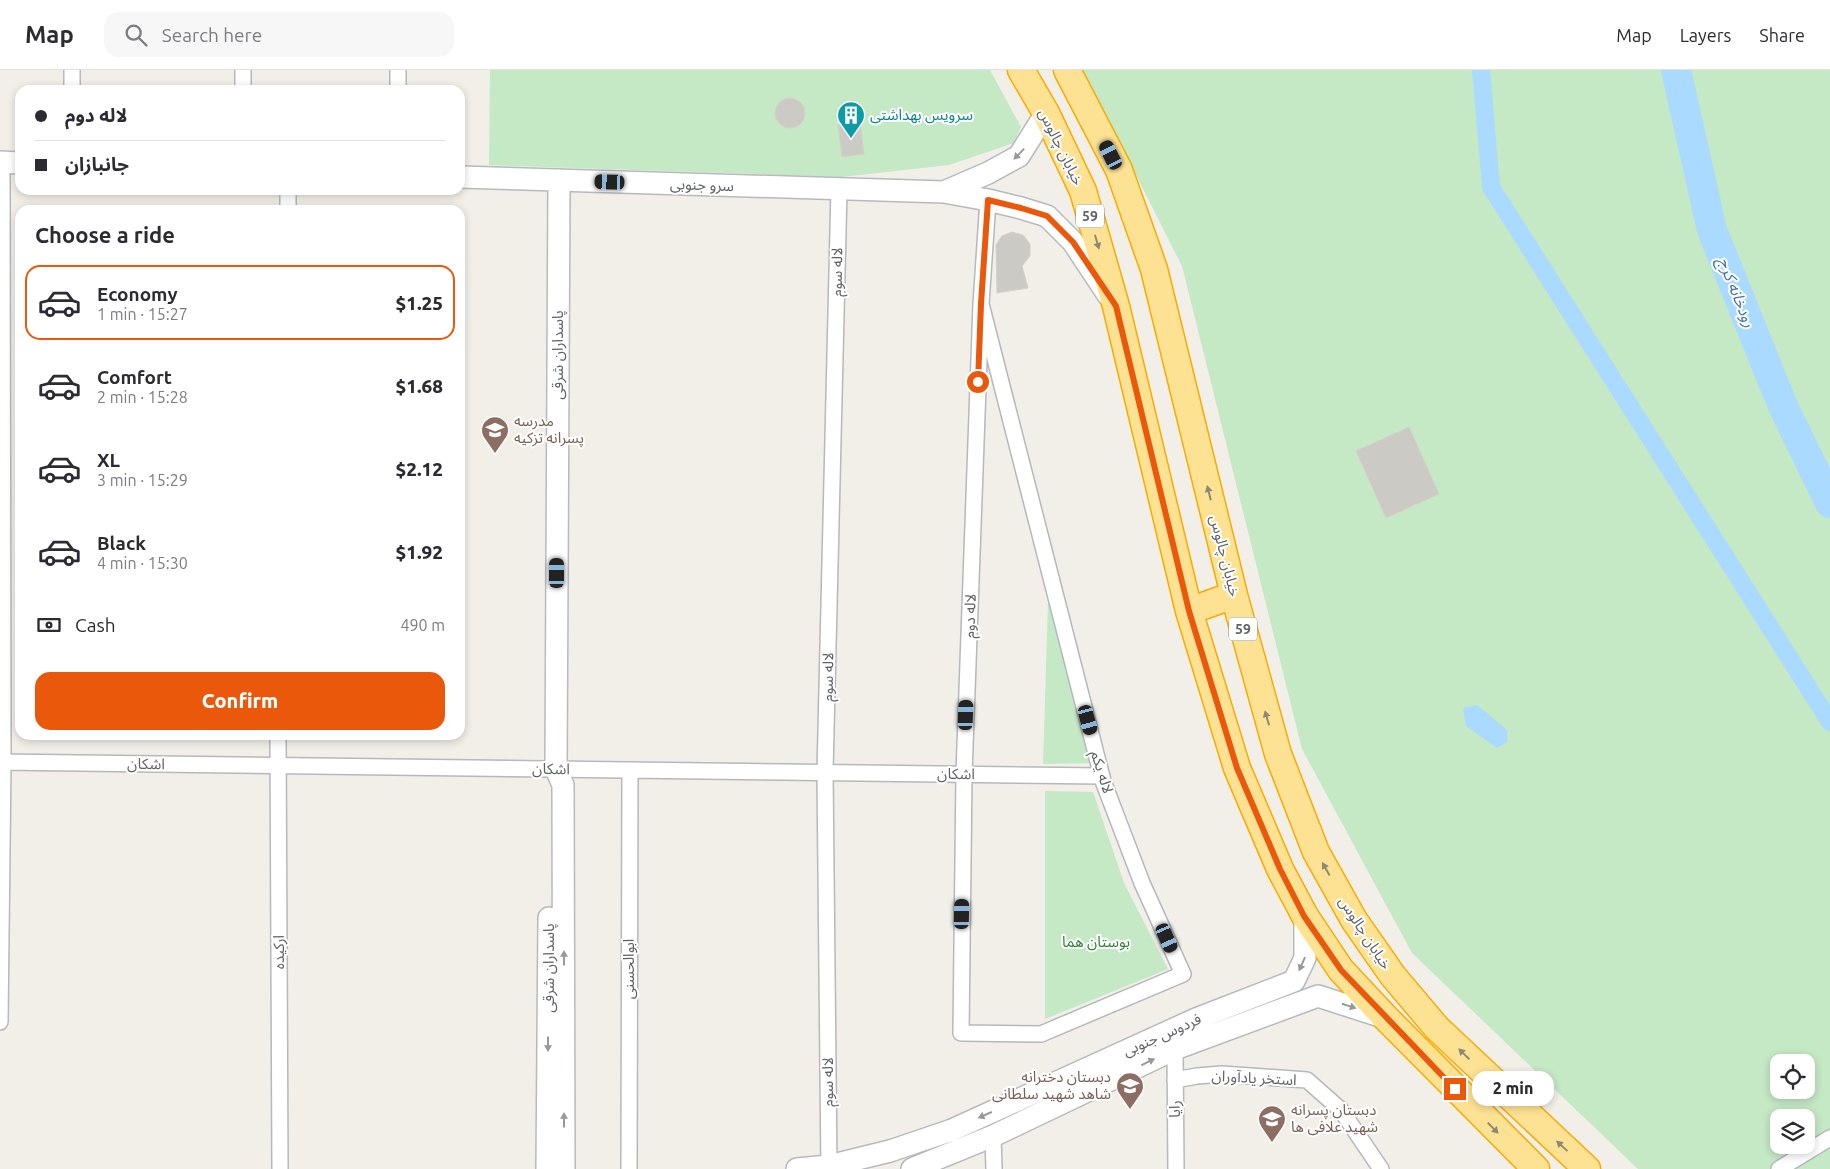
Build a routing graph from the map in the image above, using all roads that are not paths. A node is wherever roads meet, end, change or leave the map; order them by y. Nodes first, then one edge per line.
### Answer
1 (72, 70) edge
2 (243, 70) edge
3 (398, 70) edge
4 (1021, 70) edge
5 (1067, 70) edge
6 (72, 85) edge
7 (243, 85) edge
8 (398, 85) edge
9 (1046, 113) junction
10 (7, 162) edge
11 (465, 177) edge
12 (559, 180) junction
13 (839, 189) junction
14 (944, 192) junction
15 (988, 200) junction
16 (981, 304) junction
17 (1116, 306) junction
18 (1234, 595) junction
19 (1189, 611) junction
20 (278, 740) edge
21 (1, 762) edge
22 (278, 766) junction
23 (556, 769) junction
24 (630, 770) junction
25 (825, 772) junction
26 (964, 774) junction
27 (1102, 776) junction
28 (1304, 916) junction
29 (1386, 1018) junction
30 (0, 1022) edge
31 (961, 1033) joint
32 (1175, 1049) junction
33 (1175, 1080) junction
34 (993, 1136) junction
35 (1830, 1138) edge
36 (829, 1167) edge
37 (280, 1169) edge
38 (547, 1169) edge
39 (564, 1169) edge
40 (629, 1169) edge
41 (798, 1169) edge
42 (912, 1169) edge
43 (994, 1169) edge
44 (1176, 1169) edge
45 (1381, 1169) edge
46 (1536, 1169) edge
47 (1587, 1169) edge
48 (1779, 1169) edge

1 - 6 street
2 - 7 street
3 - 8 street
4 - 9 highway, خیابان چالوس / 59
18 -> 5 highway, خیابان چالوس / 59
9 -> 14 street
9 -> 17 highway, خیابان چالوس / 59
10 - 21 street
11 - 12 street, سرو جنوبی
12 - 13 street, سرو جنوبی
12 - 23 street, پاسداران شرقی
13 - 14 street, سرو جنوبی
13 - 25 street, لاله سوم
14 - 15 street, سرو جنوبی
15 - 16 street, لاله دوم
15 - 17 street, سرو جنوبی
16 - 26 street, لاله دوم
16 - 27 street, لاله یکم
17 - 19 highway, خیابان چالوس / 59
18 - 19 highway
47 -> 18 highway, خیابان چالوس / 59
19 - 28 highway, 59
20 - 22 street, ارکیده
21 - 22 street, اشکان
21 - 30 street
22 - 23 street, اشکان
22 - 37 street, ارکیده
23 - 24 street, اشکان
23 -> 38 street, پاسداران شرقی
39 -> 23 street, پاسداران شرقی
24 - 25 street, اشکان
24 - 40 street, ابوالحسنی
25 - 26 street, اشکان
25 - 36 street, لاله سوم
26 - 27 street, اشکان
26 - 31 street, لاله دوم
27 - 31 street, لاله یکم
28 - 29 highway, 59
28 -> 36 street, فردوس جنوبی
32 -> 29 street, فردوس جنوبی
29 -> 46 highway, 59
32 - 33 street, رایا
34 -> 32 street, فردوس جنوبی
33 - 44 street, رایا
33 - 45 street, استخر یادآوران
34 - 42 street, فردوس جنوبی
34 - 43 street
35 - 48 street
36 - 41 street, فردوس جنوبی

